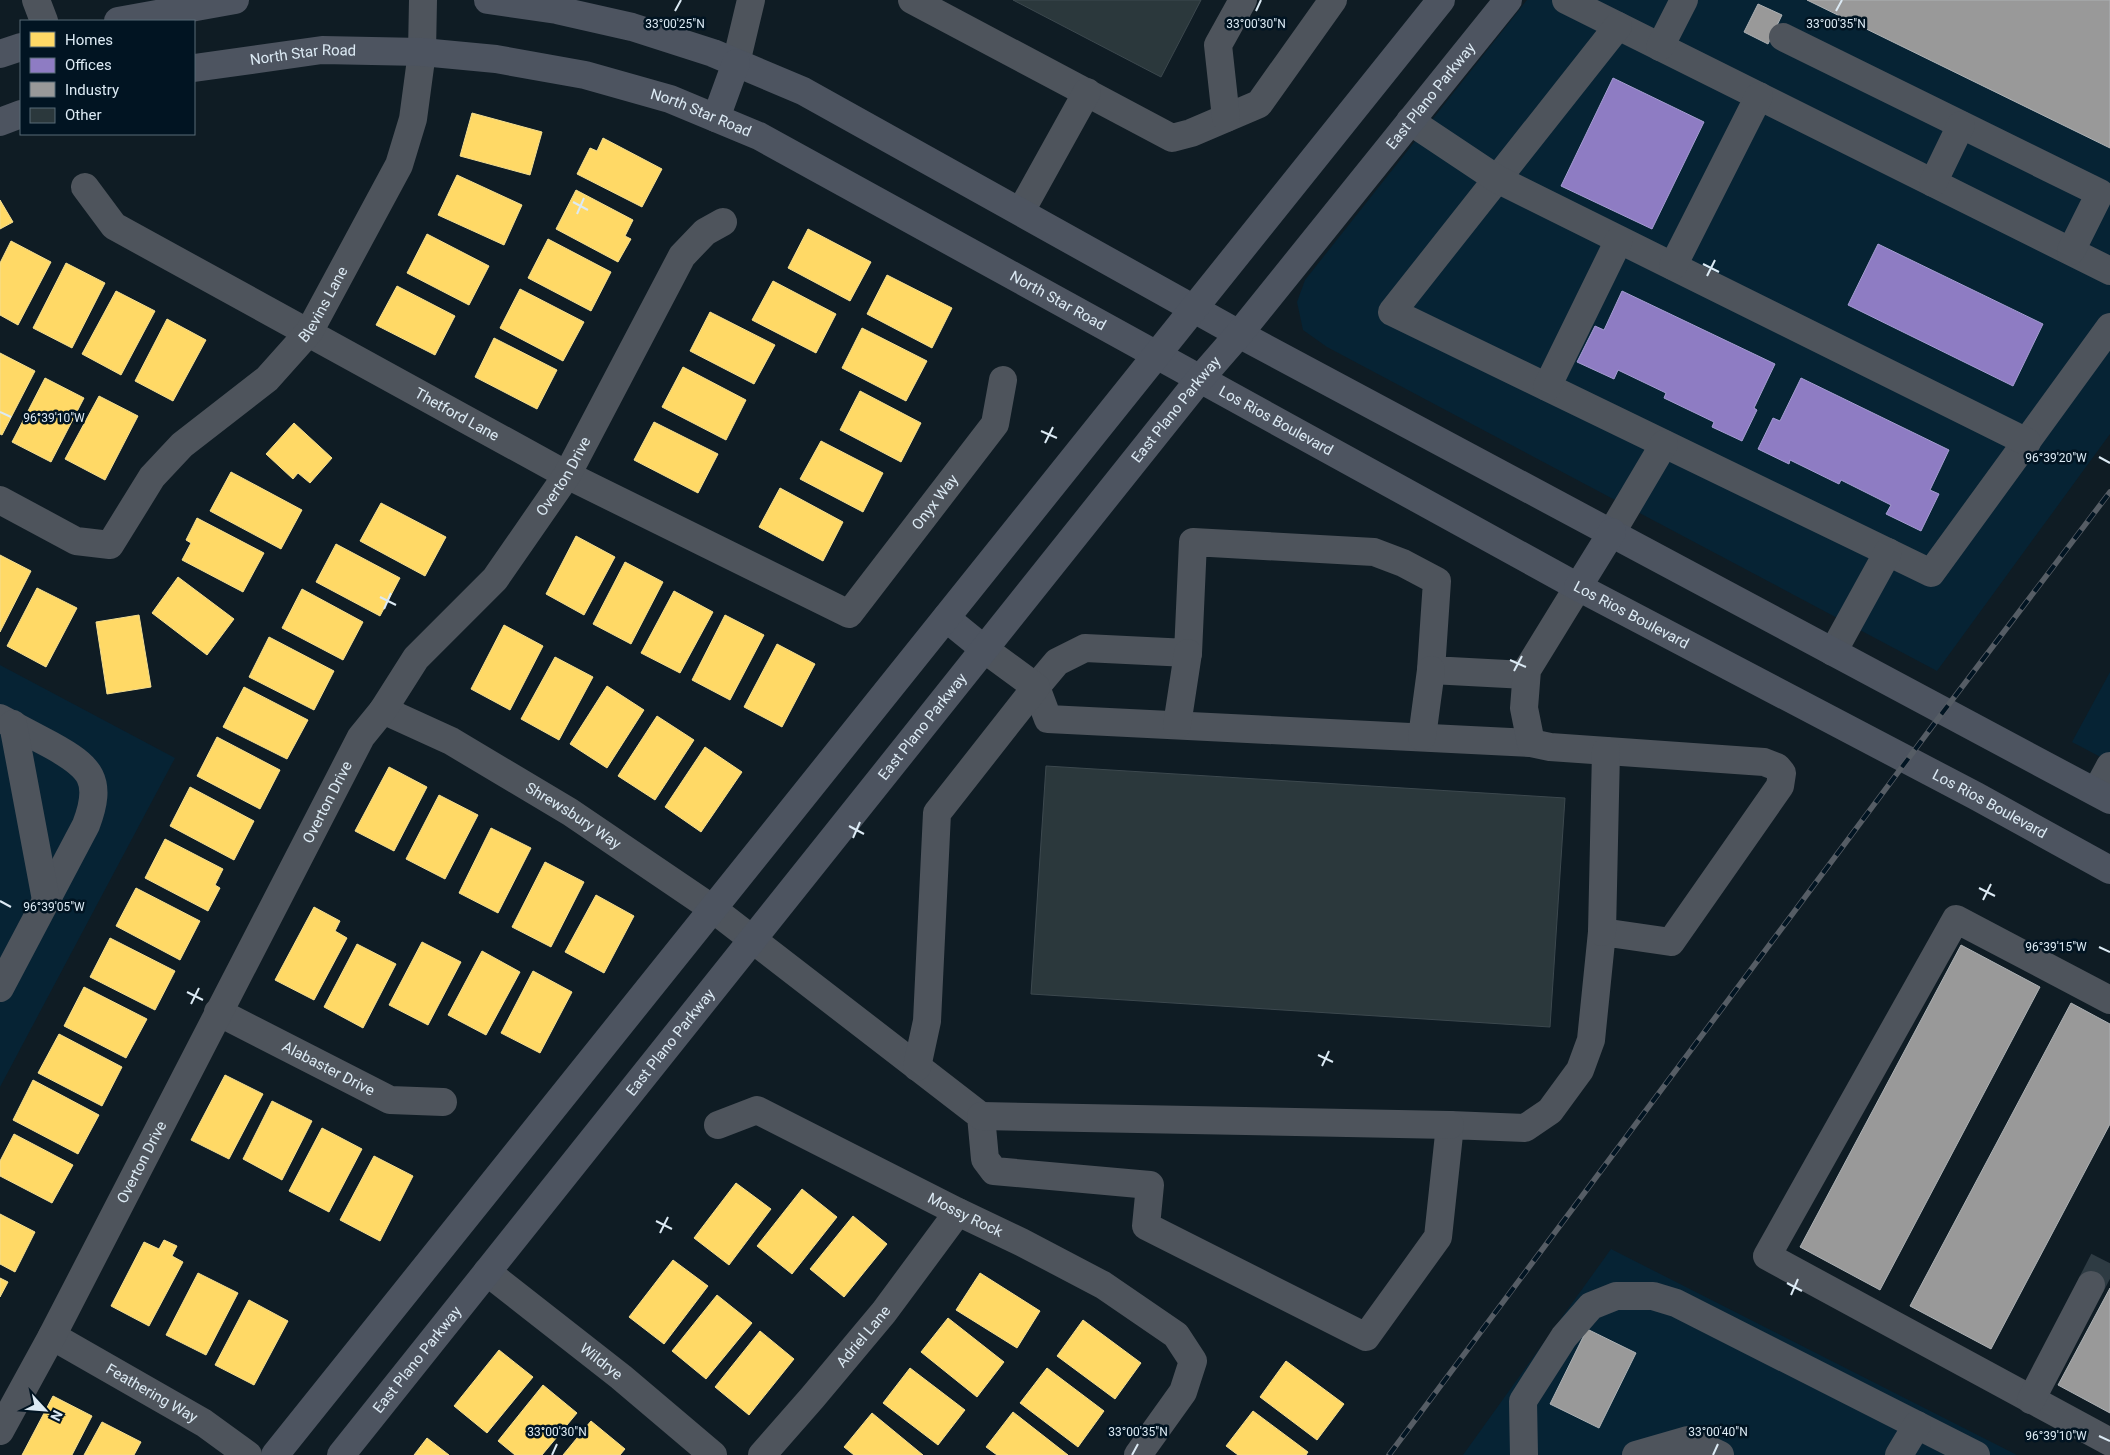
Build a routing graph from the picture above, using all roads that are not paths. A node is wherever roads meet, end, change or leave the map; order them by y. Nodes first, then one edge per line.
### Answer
1 (36, 0) edge
2 (235, 0) edge
3 (423, 0) edge
4 (488, 0) edge
5 (751, 0) edge
6 (912, 0) edge
7 (1243, 0) edge
8 (1333, 0) edge
9 (1441, 0) edge
10 (1508, 0) edge
11 (1566, 0) edge
12 (1684, 0) edge
13 (44, 20) edge
14 (124, 20) edge
15 (1618, 26) junction
16 (1783, 37) dead end
17 (20, 47) edge
18 (1660, 47) junction
19 (422, 52) junction
20 (0, 54) edge
21 (736, 63) junction
22 (195, 68) edge
23 (1086, 92) junction
24 (1759, 96) junction
25 (20, 114) edge
26 (716, 118) junction
27 (1226, 118) junction
28 (1410, 121) junction
29 (0, 122) edge
30 (1961, 125) junction
31 (1496, 179) junction
32 (1933, 183) junction
33 (85, 187) dead end
34 (1021, 211) junction
35 (723, 222) dead end
36 (1619, 240) junction
37 (2071, 251) junction
38 (1672, 266) junction
39 (2110, 271) edge
40 (1194, 307) junction
41 (2110, 327) edge
42 (309, 332) junction
43 (1239, 334) junction
44 (1156, 354) junction
45 (1003, 380) dead end
46 (1199, 380) junction
47 (1547, 387) junction
48 (2027, 442) junction
49 (1664, 444) junction
50 (567, 474) junction
51 (0, 500) edge
52 (1612, 532) junction
53 (1888, 552) junction
54 (1578, 587) junction
55 (849, 614) joint
56 (946, 618) junction
57 (984, 649) junction
58 (1833, 652) junction
59 (1188, 653) junction
60 (1431, 670) junction
61 (1526, 675) junction
62 (1036, 688) junction
63 (382, 710) junction
64 (6, 721) edge
65 (1177, 725) junction
66 (1422, 737) junction
67 (1531, 743) junction
68 (1606, 751) junction
69 (2110, 766) edge
70 (2103, 796) edge
71 (2110, 870) edge
72 (46, 900) junction
73 (713, 909) junction
74 (1602, 932) junction
75 (752, 940) junction
76 (0, 988) edge
77 (2110, 1000) edge
78 (218, 1012) junction
79 (917, 1067) junction
80 (443, 1102) dead end
81 (981, 1116) junction
82 (718, 1124) dead end
83 (1450, 1125) junction
84 (958, 1212) junction
85 (487, 1272) junction
86 (2091, 1285) tunnel mouth
87 (52, 1336) junction
88 (2031, 1400) junction
89 (1917, 1425) junction
90 (0, 1431) edge
91 (2110, 1442) edge
92 (248, 1455) edge
93 (275, 1455) edge
94 (341, 1455) edge
95 (713, 1455) edge
96 (762, 1455) edge
97 (1138, 1455) edge
98 (1524, 1455) edge
99 (1636, 1455) edge
100 (1720, 1455) edge
101 (1899, 1455) edge
102 (1976, 1455) edge

1 - 13 street
2 - 14 main road
3 - 19 street, Blevins Lane
4 - 21 main road
5 - 21 street
6 - 23 street
7 - 27 street
8 - 27 street
9 - 40 main road
10 - 28 main road, East Plano Parkway
11 - 15 street
12 - 18 street
15 - 18 street
15 - 31 street
16 - 30 street
17 - 20 main road
18 - 24 street
19 - 22 main road, North Star Road
19 - 26 main road, North Star Road
19 - 42 street, Blevins Lane
21 - 26 main road
21 - 34 main road
23 - 27 street
23 - 34 street
24 - 32 street
24 - 38 street
25 - 29 main road
26 - 44 main road, North Star Road
28 - 31 street
28 - 43 main road, East Plano Parkway
30 - 32 street
30 - 37 street
31 - 36 street
31 - 47 street
32 - 37 street
33 - 42 street, Thetford Lane
34 - 40 main road
35 - 50 street, Overton Drive
36 - 38 street
36 - 47 street
37 - 39 street
38 - 48 street
40 - 43 main road
40 - 44 main road
41 - 48 street
42 - 50 street, Thetford Lane
42 - 51 street, Blevins Lane
43 - 46 main road, East Plano Parkway
43 - 52 main road
44 - 46 main road, Los Rios Boulevard
44 - 56 main road
45 - 55 street, Onyx Way
46 - 54 main road, Los Rios Boulevard
46 - 57 main road, East Plano Parkway
47 - 49 street
48 - 53 street
49 - 52 street
49 - 53 street
50 - 55 street, Thetford Lane
50 - 63 street, Overton Drive
52 - 54 main road
52 - 58 main road
53 - 58 street
54 - 61 street
54 - 71 main road, Los Rios Boulevard
56 - 57 main road
56 - 73 main road
57 - 62 street
57 - 75 main road, East Plano Parkway
58 - 70 main road
59 - 60 street
59 - 62 street
59 - 65 street
60 - 61 street
60 - 66 street
61 - 67 street
62 - 65 street
62 - 79 street
63 - 73 street, Shrewsbury Way
63 - 78 street, Overton Drive
64 - 72 street
64 - 72 street
65 - 66 street
66 - 67 street
67 - 68 street
68 - 74 street
68 - 74 street
69 - 70 street
72 - 76 street
73 - 75 street, Shrewsbury Way
73 - 93 main road
74 - 83 street
75 - 79 street, Shrewsbury Way
75 - 85 main road, East Plano Parkway
77 - 88 street
78 - 80 street, Alabaster Drive
78 - 87 street, Overton Drive
79 - 81 street, Shrewsbury Way
81 - 83 street
81 - 83 street
82 - 84 street, Mossy Rock
84 - 96 street, Adriel Lane
84 - 97 street, Mossy Rock
85 - 94 main road, East Plano Parkway
85 - 95 street, Wildrye
86 - 88 street
87 - 90 street, Overton Drive
87 - 92 street, Feathering Way
88 - 91 street
89 - 98 street
89 - 101 street
89 - 102 street
99 - 100 street

